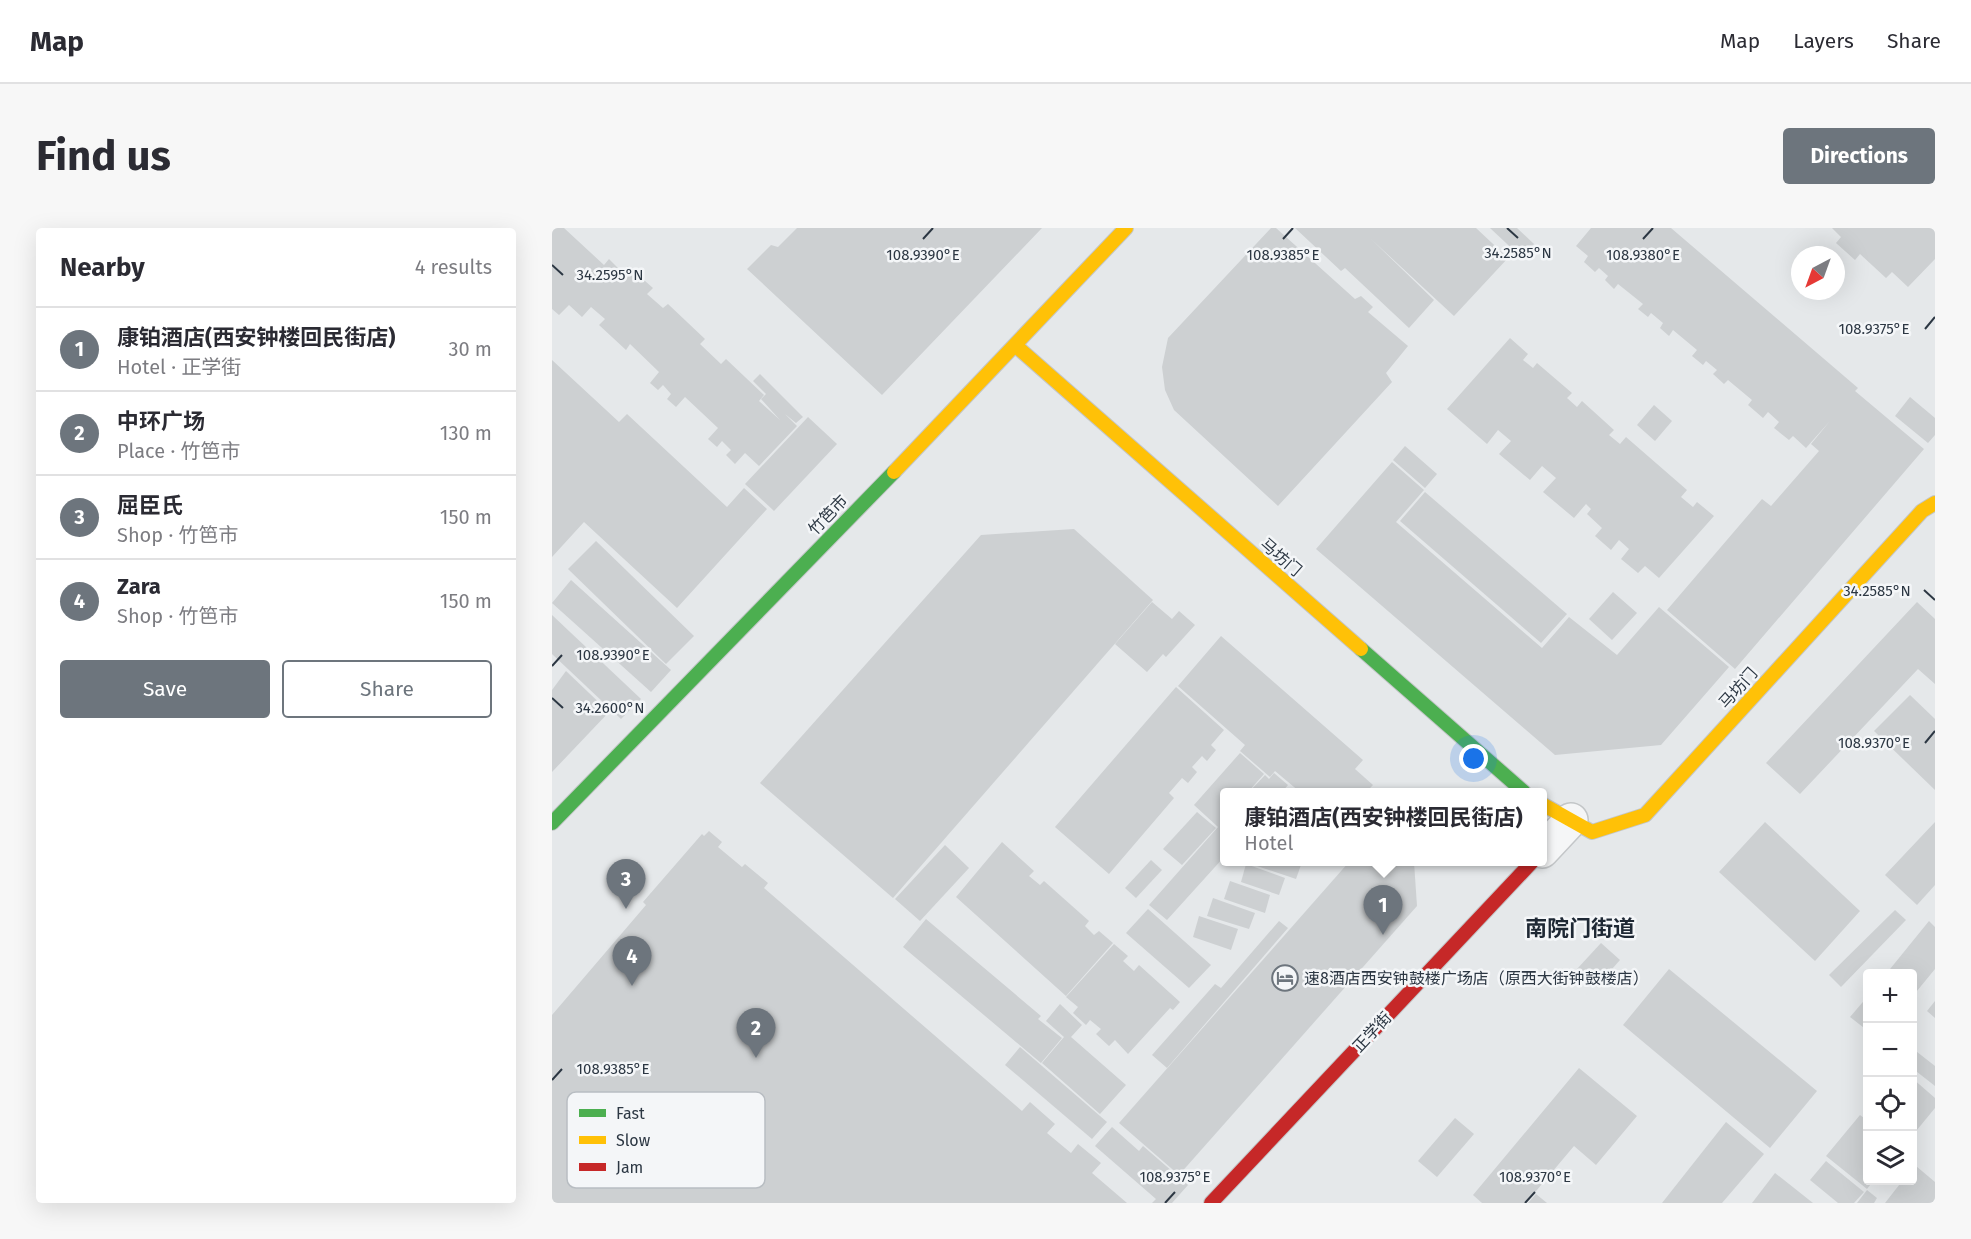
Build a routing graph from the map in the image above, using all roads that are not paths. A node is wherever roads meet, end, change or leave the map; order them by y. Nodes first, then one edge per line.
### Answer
1 (1126, 228) edge
2 (1016, 346) junction
3 (1935, 503) edge
4 (1519, 788) edge
5 (1547, 807) edge
6 (1571, 820) junction
7 (552, 823) edge
8 (1547, 846) edge
9 (1527, 866) edge
10 (1211, 1203) edge

1 - 2 street, 竹笆市
2 - 4 street, 马坊门
2 - 7 street, 竹笆市
3 - 6 street, 马坊门
5 - 6 street, 马坊门
6 - 8 street
9 - 10 street, 正学街

